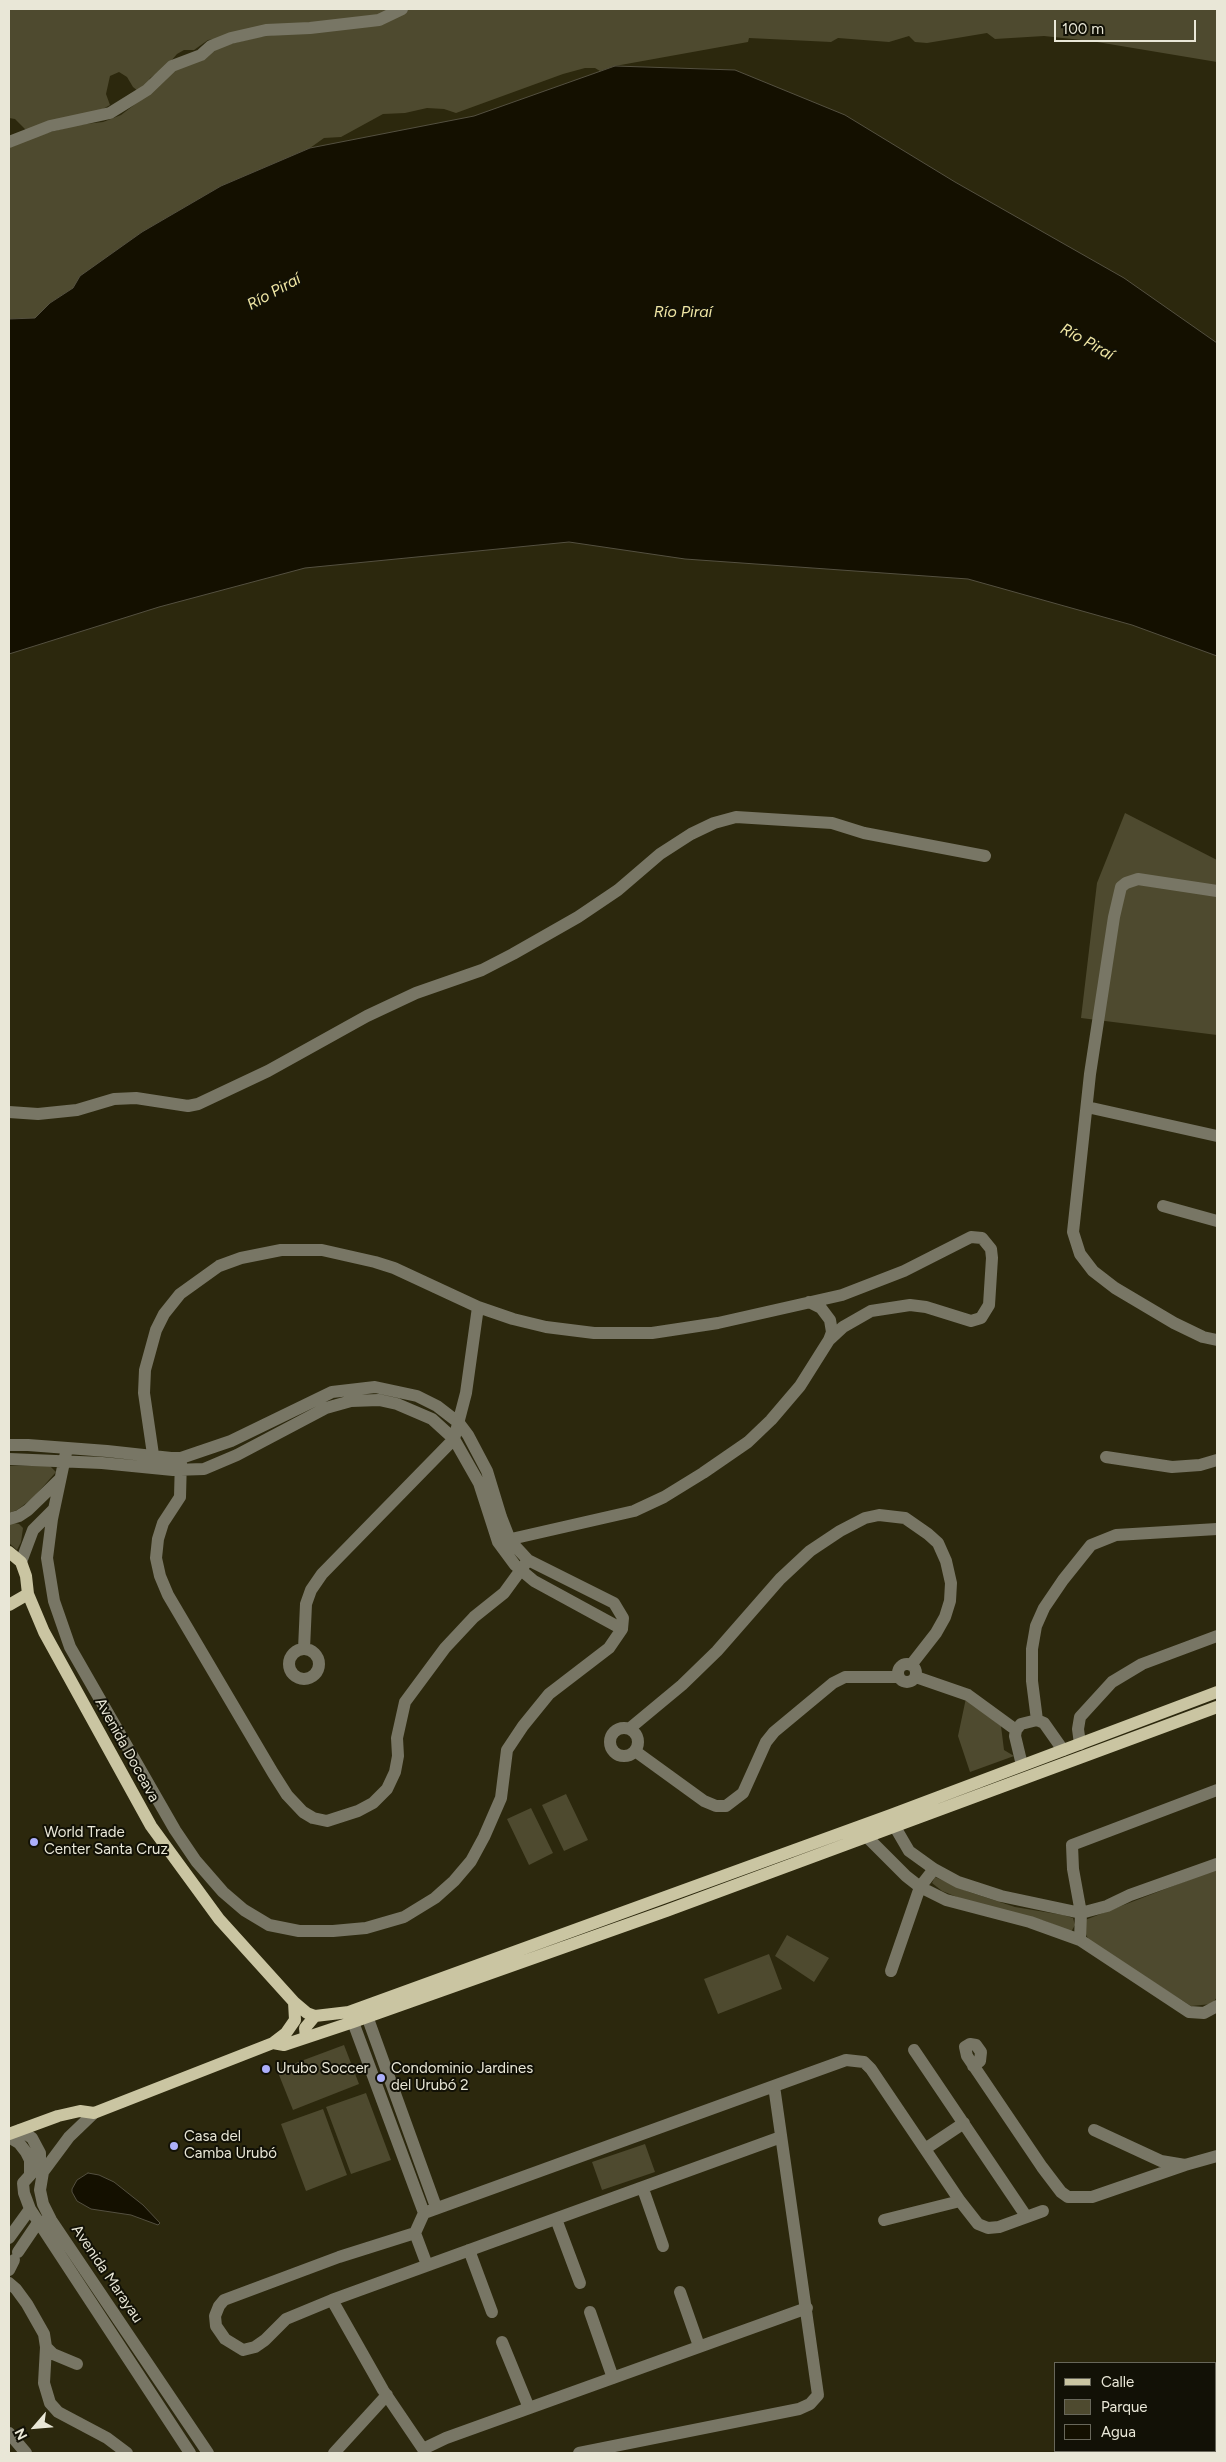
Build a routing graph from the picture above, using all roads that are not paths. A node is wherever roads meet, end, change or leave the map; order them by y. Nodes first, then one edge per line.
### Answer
1 (402, 9) edge
2 (9, 142) edge
3 (985, 856) dead end
4 (1217, 891) edge
5 (1087, 1107) junction
6 (9, 1112) edge
7 (1217, 1136) edge
8 (1163, 1206) dead end
9 (1217, 1222) edge
10 (809, 1302) junction
11 (478, 1307) junction
12 (829, 1340) junction
13 (1217, 1340) edge
14 (459, 1422) junction
15 (454, 1439) junction
16 (9, 1445) edge
17 (66, 1448) junction
18 (1106, 1457) dead end
19 (9, 1459) edge
20 (1217, 1460) edge
21 (64, 1462) junction
22 (154, 1462) junction
23 (181, 1464) junction
24 (59, 1480) junction
25 (54, 1509) junction
26 (14, 1518) edge
27 (1217, 1529) edge
28 (32, 1530) junction
29 (504, 1541) junction
30 (9, 1552) edge
31 (21, 1562) junction
32 (525, 1566) junction
33 (28, 1594) junction
34 (9, 1605) edge
35 (622, 1629) junction
36 (1217, 1636) edge
37 (304, 1649) dead end
38 (913, 1671) junction
39 (1217, 1692) edge
40 (1217, 1707) edge
41 (1037, 1720) junction
42 (629, 1728) junction
43 (1016, 1730) junction
44 (1080, 1744) junction
45 (1063, 1750) junction
46 (635, 1751) junction
47 (1022, 1765) junction
48 (1217, 1790) edge
49 (893, 1821) junction
50 (867, 1837) junction
51 (1217, 1864) edge
52 (934, 1869) junction
53 (920, 1887) junction
54 (1081, 1913) junction
55 (1080, 1940) junction
56 (891, 1971) dead end
57 (294, 2002) junction
58 (1217, 2006) edge
59 (315, 2016) junction
60 (368, 2016) junction
61 (353, 2022) junction
62 (306, 2037) junction
63 (273, 2043) junction
64 (914, 2050) dead end
65 (973, 2066) dead end
66 (774, 2086) junction
67 (94, 2113) junction
68 (964, 2123) junction
69 (1094, 2130) dead end
70 (12, 2134) edge
71 (781, 2137) junction
72 (926, 2149) junction
73 (1217, 2156) edge
74 (1185, 2166) junction
75 (642, 2189) junction
76 (960, 2201) junction
77 (436, 2207) junction
78 (30, 2209) junction
79 (1043, 2211) dead end
80 (424, 2213) junction
81 (1026, 2216) junction
82 (556, 2219) junction
83 (884, 2220) dead end
84 (39, 2221) junction
85 (416, 2233) junction
86 (9, 2238) edge
87 (663, 2246) dead end
88 (469, 2250) junction
89 (14, 2260) edge
90 (428, 2265) junction
91 (9, 2283) edge
92 (580, 2283) dead end
93 (680, 2292) dead end
94 (332, 2300) junction
95 (807, 2308) junction
96 (492, 2312) dead end
97 (590, 2312) dead end
98 (502, 2342) dead end
99 (699, 2346) junction
100 (46, 2347) junction
101 (77, 2364) dead end
102 (613, 2378) junction
103 (387, 2395) junction
104 (529, 2408) junction
105 (9, 2433) edge
106 (424, 2451) edge
107 (24, 2453) edge
108 (127, 2453) edge
109 (190, 2453) edge
110 (208, 2453) edge
111 (334, 2453) edge
112 (579, 2453) edge

1 - 2 street
3 - 6 street
4 - 5 street
5 - 7 street
5 - 13 street
8 - 9 street
10 - 11 street
10 - 12 street
10 - 12 street
11 - 14 street
11 - 22 street
12 - 29 street
14 - 15 street
14 - 23 street
14 - 29 street
15 - 23 street
15 - 29 street
15 - 37 street
16 - 17 street
17 - 21 street
17 - 22 street
18 - 20 street
19 - 21 street
21 - 22 street
21 - 24 street
22 - 23 street
23 - 32 street
24 - 25 street
24 - 26 street
25 - 28 street
25 - 35 street
26 - 28 street
27 - 41 street
28 - 31 street
29 - 32 street
30 - 31 main road
31 - 33 main road, Avenida Doceava
32 - 35 street
32 - 35 street
33 - 34 main road
33 - 57 main road, Avenida Doceava
36 - 44 street
38 - 42 street
38 - 43 street
38 - 46 street
39 - 44 main road
40 - 49 main road
41 - 43 street
41 - 45 street
42 - 46 street
42 - 46 street
43 - 47 street
44 - 45 main road
45 - 47 main road
47 - 49 main road
48 - 54 street
49 - 50 main road
49 - 52 street
49 - 59 main road
50 - 53 street
50 - 60 main road
51 - 54 street
52 - 53 street
52 - 54 street
53 - 55 street
53 - 56 street
54 - 55 street
55 - 58 street
57 - 59 main road, Avenida Doceava
57 - 63 main road
59 - 62 main road
60 - 61 main road
60 - 77 street
61 - 62 main road
61 - 80 street
62 - 63 main road
63 - 67 main road
64 - 68 street
65 - 74 street
66 - 71 street
66 - 72 street
66 - 77 street
67 - 70 main road
67 - 110 street, Avenida Marayau
68 - 72 street
68 - 81 street
69 - 74 street
70 - 78 street, Avenida Marayau
71 - 75 street
71 - 95 street
72 - 76 street
73 - 74 street
75 - 82 street
75 - 87 street
76 - 81 street
76 - 83 street
77 - 80 street
78 - 84 street, Avenida Marayau
78 - 86 street
79 - 81 street
80 - 85 street
82 - 88 street
82 - 92 street
84 - 89 street
84 - 109 street, Avenida Marayau
85 - 90 street
85 - 94 street
88 - 90 street
88 - 96 street
90 - 94 street
91 - 100 street
93 - 99 street
94 - 103 street
95 - 99 street
95 - 112 street
97 - 102 street
98 - 104 street
99 - 102 street
100 - 101 street
100 - 108 street
102 - 104 street
103 - 106 street
103 - 111 street
104 - 106 street
105 - 107 street

